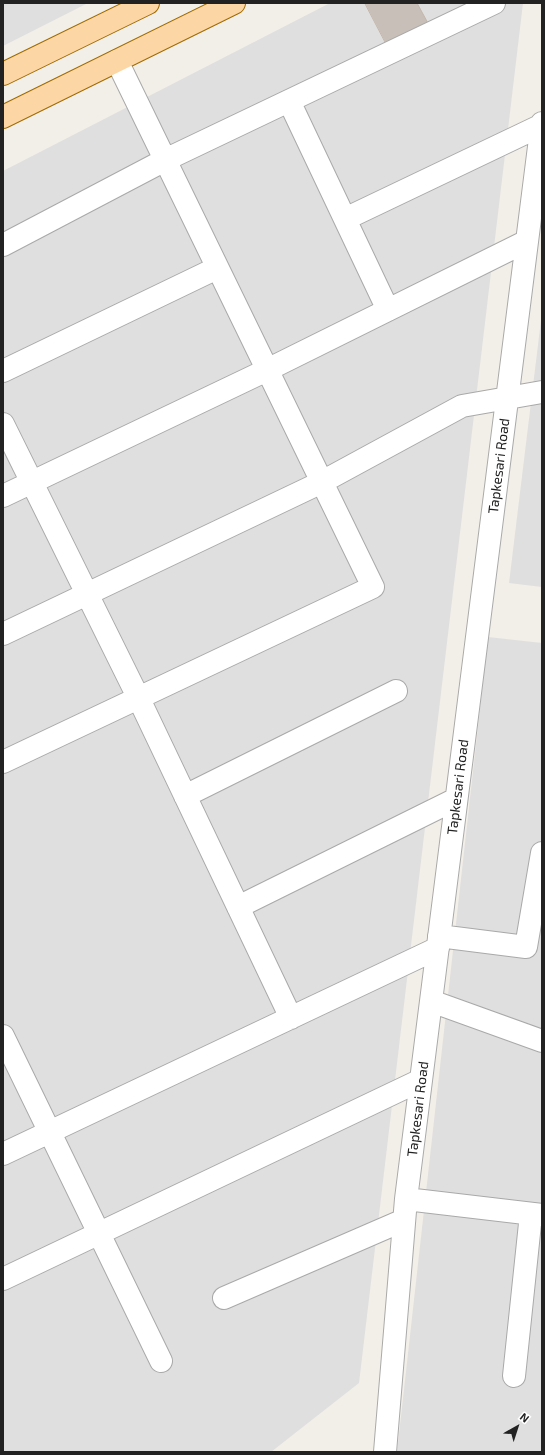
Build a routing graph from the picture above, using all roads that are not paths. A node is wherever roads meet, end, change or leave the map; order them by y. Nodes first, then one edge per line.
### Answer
1 (148, 3) edge
2 (234, 3) edge
3 (494, 3) edge
4 (117, 61) junction
5 (3, 74) edge
6 (289, 101) junction
7 (3, 117) edge
8 (542, 124) edge
9 (165, 160) junction
10 (345, 219) junction
11 (527, 241) junction
12 (3, 245) edge
13 (217, 268) junction
14 (388, 310) junction
15 (267, 370) junction
16 (3, 371) edge
17 (542, 392) edge
18 (507, 399) junction
19 (3, 424) edge
20 (322, 482) junction
21 (31, 483) junction
22 (3, 496) edge
23 (87, 594) junction
24 (3, 634) edge
25 (396, 691) dead end
26 (139, 699) junction
27 (3, 762) edge
28 (185, 796) junction
29 (456, 799) junction
30 (542, 853) edge
31 (238, 907) junction
32 (439, 942) junction
33 (431, 1001) junction
34 (291, 1018) junction
35 (3, 1036) edge
36 (542, 1041) edge
37 (421, 1080) junction
38 (50, 1132) junction
39 (3, 1154) edge
40 (405, 1210) junction
41 (536, 1214) edge
42 (98, 1234) junction
43 (3, 1279) edge
44 (224, 1298) dead end
45 (161, 1361) dead end
46 (514, 1376) dead end
47 (385, 1452) edge

1 - 5 main road
2 - 4 main road
3 - 6 street
4 - 7 main road
4 - 9 street
6 - 9 street
6 - 10 street
8 - 10 street
8 - 11 street, Tapkesari Road
9 - 12 street
9 - 13 street
10 - 14 street
11 - 14 street
11 - 18 street, Tapkesari Road
13 - 15 street
13 - 16 street
14 - 15 street
15 - 20 street
15 - 21 street
17 - 18 street
18 - 20 street
18 - 29 street, Tapkesari Road
19 - 21 street
20 - 23 street
20 - 26 street
21 - 22 street
21 - 23 street
23 - 24 street
23 - 26 street
25 - 28 street
26 - 27 street
26 - 28 street
28 - 31 street
29 - 31 street
29 - 32 street, Tapkesari Road
30 - 32 street
31 - 34 street
32 - 33 street, Tapkesari Road
32 - 34 street
33 - 36 street
33 - 37 street, Tapkesari Road
34 - 38 street
35 - 38 street
37 - 40 street, Tapkesari Road
37 - 42 street
38 - 39 street
38 - 42 street
40 - 41 street
40 - 44 street
40 - 47 street, Tapkesari Road
41 - 46 street
42 - 43 street
42 - 45 street

